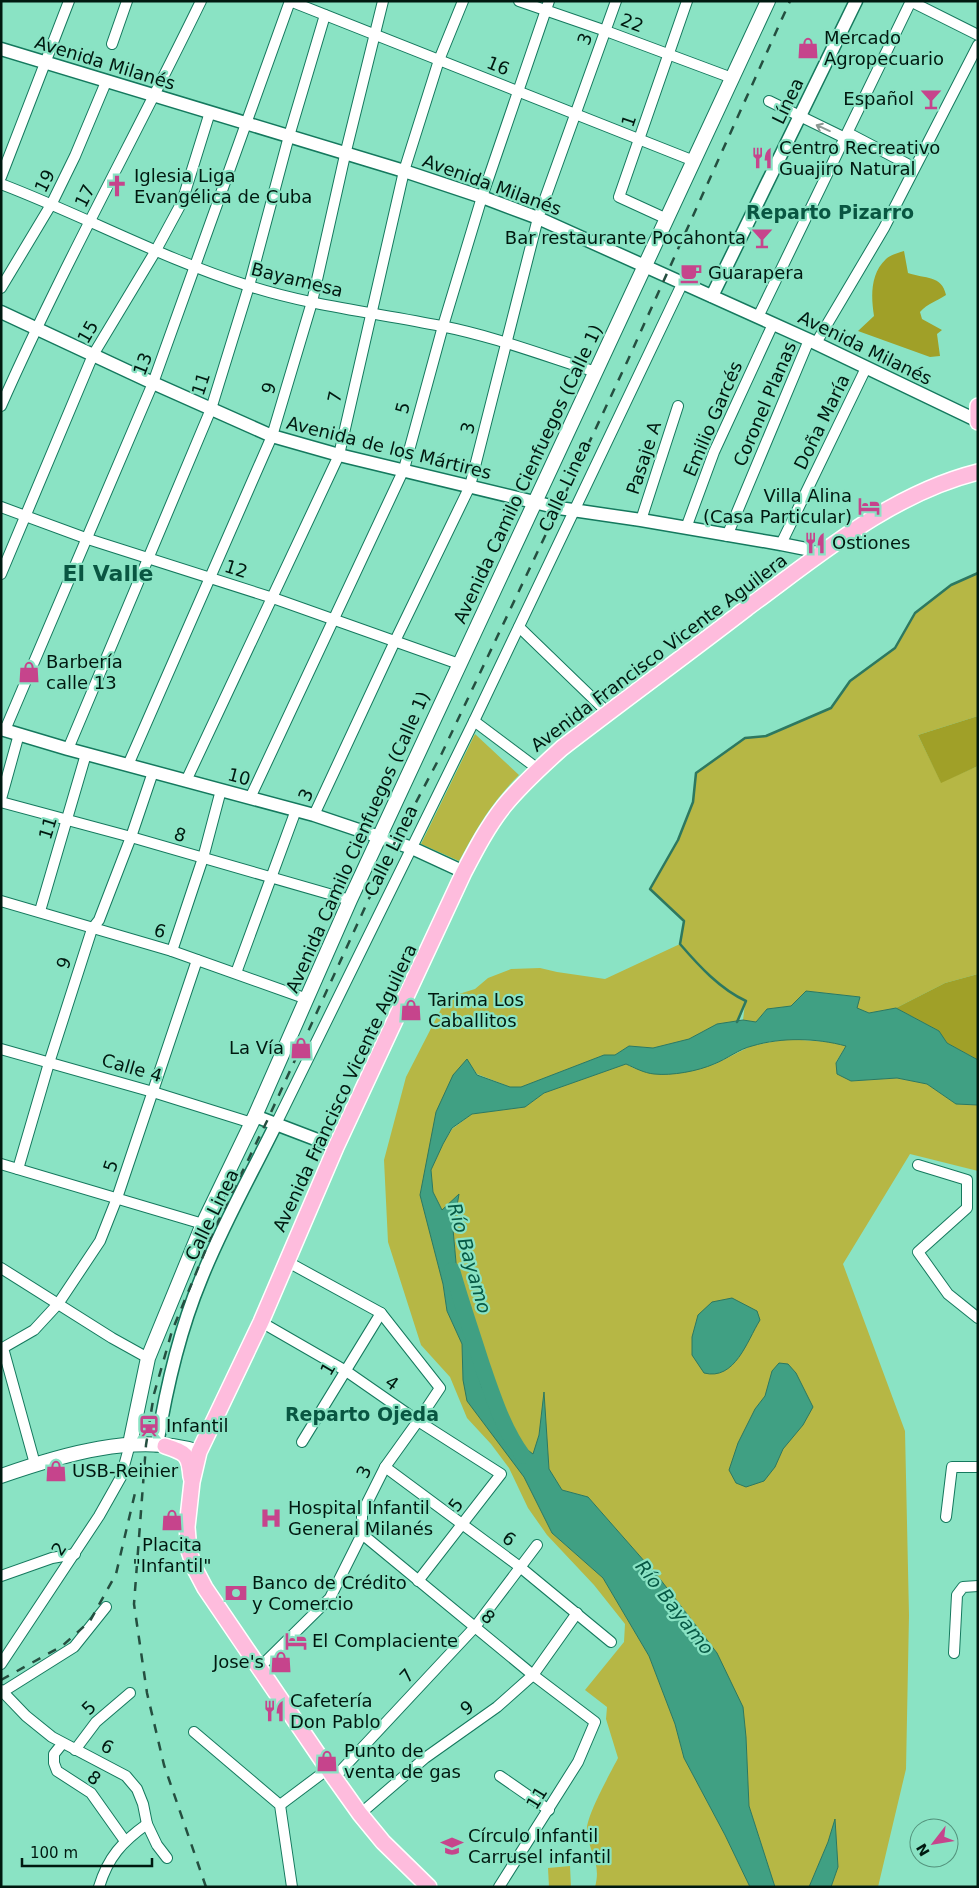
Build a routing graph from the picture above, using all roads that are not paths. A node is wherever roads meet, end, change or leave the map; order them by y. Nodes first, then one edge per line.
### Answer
1 (69, 1) edge
2 (128, 1) edge
3 (201, 1) edge
4 (290, 1) edge
5 (383, 1) edge
6 (463, 1) edge
7 (519, 1) edge
8 (616, 1) edge
9 (687, 1) edge
10 (768, 1) edge
11 (856, 1) edge
12 (911, 1) edge
13 (547, 6) edge
14 (325, 15) junction
15 (606, 31) junction
16 (374, 35) junction
17 (978, 35) edge
18 (112, 44) dead end
19 (978, 45) edge
20 (1, 49) edge
21 (669, 54) junction
22 (439, 60) junction
23 (45, 64) junction
24 (732, 78) junction
25 (106, 82) junction
26 (519, 92) junction
27 (154, 96) junction
28 (769, 101) dead end
29 (210, 112) junction
30 (576, 114) junction
31 (800, 117) junction
32 (248, 123) junction
33 (847, 135) junction
34 (289, 136) junction
35 (640, 140) junction
36 (345, 154) junction
37 (694, 161) junction
38 (913, 167) junction
39 (404, 171) junction
40 (1, 177) edge
41 (1, 184) edge
42 (482, 197) junction
43 (52, 203) junction
44 (538, 218) junction
45 (667, 219) junction
46 (90, 222) junction
47 (155, 252) junction
48 (646, 266) junction
49 (196, 268) junction
50 (682, 282) junction
51 (249, 286) junction
52 (1, 288) edge
53 (712, 296) junction
54 (312, 302) junction
55 (1, 312) edge
56 (371, 313) junction
57 (758, 317) junction
58 (773, 324) junction
59 (443, 326) junction
60 (35, 328) junction
61 (813, 342) junction
62 (506, 344) junction
63 (93, 355) junction
64 (866, 368) junction
65 (596, 372) junction
66 (153, 383) junction
67 (1, 406) edge
68 (678, 406) dead end
69 (978, 406) edge
70 (211, 409) junction
71 (978, 422) edge
72 (272, 436) junction
73 (339, 455) junction
74 (404, 469) junction
75 (978, 472) edge
76 (470, 486) junction
77 (536, 502) junction
78 (1, 508) edge
79 (573, 510) junction
80 (26, 517) junction
81 (641, 520) junction
82 (686, 528) junction
83 (727, 536) junction
84 (88, 539) junction
85 (781, 544) junction
86 (819, 555) junction
87 (149, 559) junction
88 (1, 574) edge
89 (211, 578) junction
90 (274, 598) junction
91 (334, 621) junction
92 (519, 627) junction
93 (395, 641) junction
94 (459, 664) junction
95 (608, 712) junction
96 (474, 721) junction
97 (3, 729) edge
98 (19, 734) junction
99 (68, 749) junction
100 (86, 754) junction
101 (128, 765) junction
102 (538, 769) junction
103 (153, 772) junction
104 (186, 781) junction
105 (221, 790) junction
106 (250, 798) junction
107 (1, 801) edge
108 (296, 810) junction
109 (314, 815) junction
110 (67, 820) junction
111 (380, 836) junction
112 (131, 837) junction
113 (412, 848) junction
114 (203, 858) junction
115 (464, 872) junction
116 (272, 877) junction
117 (1, 900) edge
118 (350, 900) junction
119 (40, 911) junction
120 (92, 928) junction
121 (172, 951) junction
122 (197, 960) junction
123 (236, 973) junction
124 (307, 999) junction
125 (1, 1049) edge
126 (49, 1062) junction
127 (153, 1092) junction
128 (254, 1120) junction
129 (276, 1124) junction
130 (336, 1148) junction
131 (1, 1164) edge
132 (918, 1165) dead end
133 (18, 1169) junction
134 (117, 1198) junction
135 (202, 1224) junction
136 (286, 1261) junction
137 (1, 1268) edge
138 (58, 1304) junction
139 (381, 1313) junction
140 (978, 1318) edge
141 (261, 1322) junction
142 (2, 1349) edge
143 (148, 1358) junction
144 (346, 1371) junction
145 (418, 1422) junction
146 (302, 1442) dead end
147 (130, 1444) junction
148 (161, 1445) junction
149 (200, 1452) junction
150 (35, 1464) junction
151 (385, 1467) junction
152 (978, 1467) edge
153 (501, 1474) joint
154 (1, 1476) edge
155 (192, 1482) junction
156 (946, 1517) dead end
157 (462, 1524) junction
158 (362, 1534) junction
159 (537, 1545) dead end
160 (75, 1554) junction
161 (520, 1567) junction
162 (1, 1576) edge
163 (418, 1580) junction
164 (978, 1586) edge
165 (106, 1607) dead end
166 (577, 1613) junction
167 (475, 1627) junction
168 (611, 1642) dead end
169 (954, 1653) dead end
170 (1, 1664) edge
171 (259, 1668) junction
172 (533, 1675) junction
173 (3, 1690) edge
174 (130, 1693) dead end
175 (595, 1722) joint
176 (194, 1732) dead end
177 (62, 1744) junction
178 (76, 1750) junction
179 (331, 1773) junction
180 (500, 1776) dead end
181 (280, 1805) junction
182 (549, 1810) junction
183 (360, 1814) junction
184 (147, 1824) junction
185 (125, 1841) junction
186 (167, 1858) dead end
187 (98, 1887) edge
188 (292, 1887) edge
189 (429, 1887) edge
190 (499, 1887) edge

1 - 23 street
2 - 18 street
3 - 27 street, 17
4 - 14 street, 16
4 - 32 street, 13
5 - 16 street, 9
6 - 22 street, 7
7 - 13 street, 22
8 - 15 street, 3
9 - 21 street, 1
10 - 24 main road, Avenida Camilo Cienfuegos (Calle 1)
11 - 31 street, Línea
12 - 17 street
12 - 33 street
13 - 15 street, 22
13 - 26 street, 5
14 - 16 street, 16
14 - 34 street, 11
15 - 21 street, 22
15 - 30 street, 3
16 - 22 street, 16
16 - 36 street, 9
19 - 38 street, Coronel Planas
20 - 23 street, Avenida Milanés
21 - 24 street, 22
21 - 35 street, 1
22 - 26 street, 16
22 - 39 street, 7
23 - 25 street, Avenida Milanés
23 - 40 street
24 - 37 main road, Avenida Camilo Cienfuegos (Calle 1)
25 - 27 street, Avenida Milanés
25 - 43 street, 19
26 - 30 street, 16
26 - 42 street, 5
27 - 29 street, Avenida Milanés
27 - 46 street, 17
28 - 31 street
29 - 32 street, Avenida Milanés
29 - 47 street, 15
30 - 35 street, 16
30 - 44 street, 3
33 -> 31 street
31 - 53 street, Línea
32 - 34 street, Avenida Milanés
32 - 49 street, 13
33 - 38 street
33 - 57 street
34 - 36 street, Avenida Milanés
34 - 51 street, 11
35 - 37 street, 16
35 - 45 street, 1
36 - 39 street, Avenida Milanés
36 - 54 street, 9
37 - 45 main road, Avenida Camilo Cienfuegos (Calle 1)
38 - 61 street, Coronel Planas
39 - 42 street, Avenida Milanés
39 - 56 street, 7
41 - 43 street, Bayamesa
42 - 44 street, Avenida Milanés
42 - 59 street, 5
43 - 46 street, Bayamesa
43 - 52 street, 19
44 - 48 street, Avenida Milanés
44 - 62 street, 3
45 - 48 main road, Avenida Camilo Cienfuegos (Calle 1)
46 - 47 street, Bayamesa
46 - 60 street, 17
47 - 49 street, Bayamesa
47 - 63 street, 15
48 - 50 street, Avenida Milanés
48 - 65 main road, Avenida Camilo Cienfuegos (Calle 1)
49 - 51 street, Bayamesa
49 - 66 street, 13
50 - 53 street, Avenida Milanés
50 - 79 street, Calle Linea
51 - 54 street, Bayamesa
51 - 70 street, 11
53 - 57 street, Avenida Milanés
54 - 56 street, Bayamesa
54 - 72 street, 9
55 - 60 street, Avenida de los Mártires
56 - 59 street, Bayamesa
56 - 73 street, 7
57 - 58 street, Avenida Milanés
58 - 61 street, Avenida Milanés
58 - 82 street, Emilio Garcés
59 - 62 street, Bayamesa
59 - 74 street, 5
60 - 63 street, Avenida de los Mártires
60 - 67 street, 17
61 - 64 street, Avenida Milanés
61 - 83 street, Coronel Planas
62 - 65 street, Bayamesa
62 - 76 street, 3
63 - 66 street, Avenida de los Mártires
63 - 80 street, 15
64 - 71 street, Avenida Milanés
64 - 85 street, Doña María
65 - 77 main road, Avenida Camilo Cienfuegos (Calle 1)
66 - 70 street, Avenida de los Mártires
66 - 84 street, 13
68 - 81 street, Pasaje A
69 - 71 main road
70 - 72 street, Avenida de los Mártires
70 - 87 street, 11
72 - 73 street, Avenida de los Mártires
72 - 89 street, 9
73 - 74 street, Avenida de los Mártires
73 - 90 street, 7
74 - 76 street, Avenida de los Mártires
74 - 91 street, 5
75 - 86 main road, Avenida Francisco Vicente Aguilera
76 - 77 street, Avenida de los Mártires
76 - 93 street, 3
77 - 79 street, Avenida de los Mártires
77 - 94 main road, Avenida Camilo Cienfuegos (Calle 1)
78 - 80 street, 12
79 - 81 street, Avenida de los Mártires
79 - 92 street, Calle Linea
80 - 84 street, 12
80 - 88 street, 15
81 - 82 street, Avenida de los Mártires
82 - 83 street, Avenida de los Mártires
83 - 85 street, Avenida de los Mártires
84 - 87 street, 12
84 - 97 street, 13
85 - 86 street, Avenida de los Mártires
86 - 95 main road, Avenida Francisco Vicente Aguilera
87 - 89 street, 12
87 - 99 street, 11
89 - 90 street, 12
89 - 101 street, 9
90 - 91 street, 12
90 - 104 street, 7
91 - 93 street, 12
91 - 106 street, 5
92 - 95 street
92 - 96 street, Calle Linea
93 - 94 street, 12
93 - 109 street, 3
94 - 111 main road, Avenida Camilo Cienfuegos (Calle 1)
95 - 102 main road, Avenida Francisco Vicente Aguilera
96 - 102 street
96 - 113 street, Calle Linea
97 - 98 street, 10
98 - 99 street, 10
98 - 107 street
99 - 100 street, 10
100 - 101 street, 10
100 - 110 street, 11
101 - 103 street, 10
102 - 115 main road, Avenida Francisco Vicente Aguilera
103 - 104 street, 10
103 - 112 street, 9
104 - 105 street, 10
105 - 106 street, 10
105 - 114 street
106 - 108 street, 10
107 - 110 street, 8
108 - 109 street, 10
108 - 116 street, 3
109 - 111 street, 10
110 - 112 street, 8
110 - 119 street, 11
111 - 113 street, 10
111 - 118 main road, Avenida Camilo Cienfuegos (Calle 1)
112 - 114 street, 8
112 - 120 street, 9
113 - 115 street, 10
113 - 129 street, Calle Linea
114 - 116 street, 8
114 - 121 street
115 - 130 main road, Avenida Francisco Vicente Aguilera
116 - 118 street, 8
116 - 123 street, 3
117 - 119 street, 6
118 - 124 main road, Avenida Camilo Cienfuegos (Calle 1)
119 - 120 street, 6
120 - 121 street, 6
120 - 126 street, 9
121 - 122 street, 6
122 - 123 street, 6
122 - 127 street, 5
123 - 124 street, 6
124 - 128 main road, Avenida Camilo Cienfuegos (Calle 1)
125 - 126 street, Calle 4
126 - 127 street, Calle 4
126 - 133 street, 9
127 - 128 street, Calle 4
127 - 134 street, 5
128 - 129 street, Calle 4
128 - 135 main road, Avenida Camilo Cienfuegos (Calle 1)
129 - 130 street, Calle 4
129 - 148 street, Calle Linea
130 - 136 main road, Avenida Francisco Vicente Aguilera
131 - 133 street
132 - 140 street
133 - 134 street
134 - 135 street
134 - 138 street, 5
135 - 143 main road, Avenida Camilo Cienfuegos (Calle 1)
136 - 139 street
136 - 141 main road, Avenida Francisco Vicente Aguilera
137 - 138 street
138 - 142 street, 5
138 - 143 street
139 - 144 street, 1
139 - 145 street, 3
141 - 144 street, 4
141 - 149 main road, Avenida Francisco Vicente Aguilera
142 - 150 street
143 - 147 main road, Avenida Camilo Cienfuegos (Calle 1)
144 - 145 street, 4
144 - 146 street, 1
145 - 151 street, 3
145 - 153 street, 4
147 - 148 main road
147 - 150 main road
147 - 160 street, 2
148 - 149 main road
148 - 155 main road
149 - 155 main road, Avenida Francisco Vicente Aguilera
150 - 154 main road
151 - 157 street, 6
151 - 158 street, 3
152 - 156 street
153 - 157 street, 5
155 - 171 main road, Avenida Francisco Vicente Aguilera
157 - 161 street, 6
157 - 163 street, 5
158 - 163 street, 8
158 - 171 street, 3
159 - 161 street, 7
160 - 162 street
160 - 170 street, 2
161 - 166 street, 6
161 - 167 street, 7
163 - 167 street, 8
164 - 169 street
165 - 173 street
166 - 168 street, 6
166 - 172 street, 9
167 - 172 street, 8
167 - 179 street, 7
171 - 179 main road, Avenida Francisco Vicente Aguilera
172 - 175 street, 8
172 - 183 street, 9
173 - 177 street, 6
174 - 178 street, 5
175 - 182 street, 11
176 - 181 street
177 - 178 street, 6
177 - 185 street, 8
178 - 184 street, 6
179 - 181 street, 7
179 - 183 main road, Avenida Francisco Vicente Aguilera
180 - 182 street
181 - 188 street
182 - 190 street, 11
183 - 189 main road, Avenida Francisco Vicente Aguilera
184 - 185 street
184 - 186 street, 6
185 - 187 street

